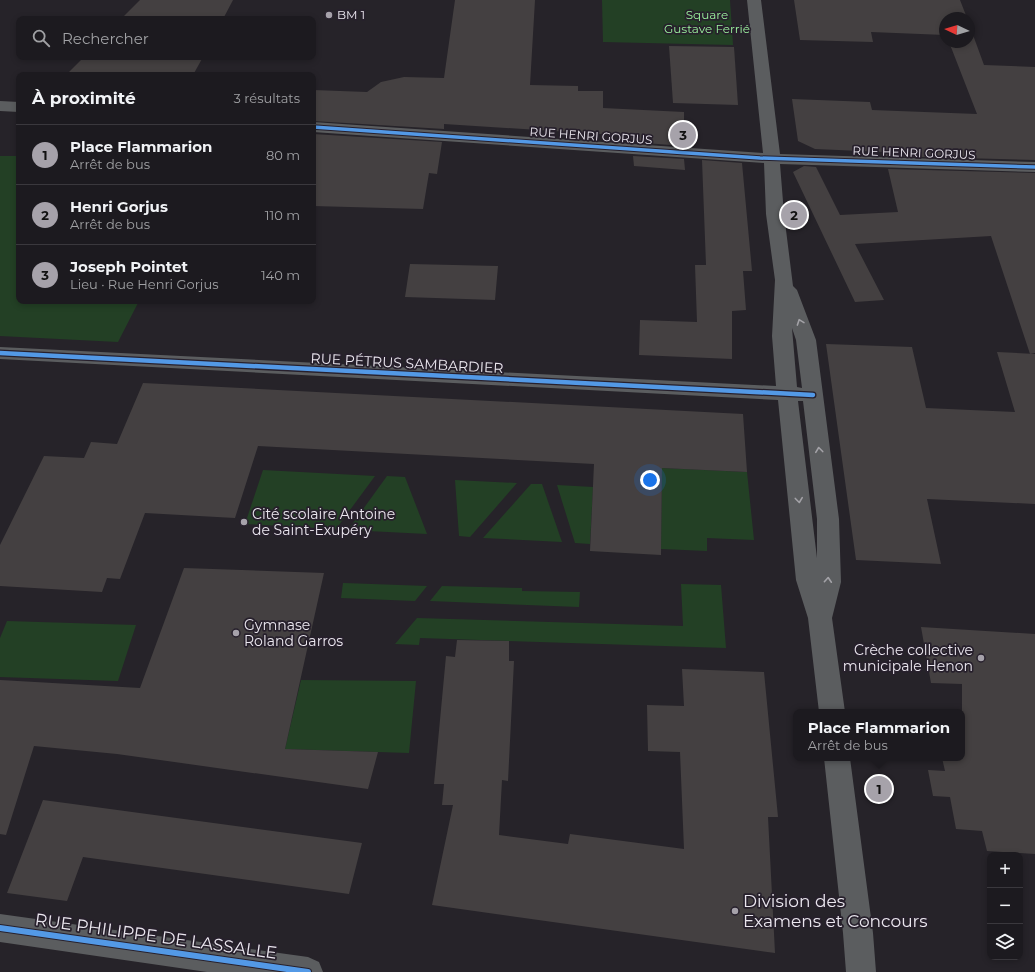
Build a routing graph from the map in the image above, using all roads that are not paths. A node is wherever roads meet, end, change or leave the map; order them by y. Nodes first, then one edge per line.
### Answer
1 (754, 0) edge
2 (0, 106) edge
3 (16, 107) edge
4 (316, 127) edge
5 (772, 158) junction
6 (1035, 167) edge
7 (784, 280) junction
8 (0, 353) edge
9 (787, 394) junction
10 (812, 395) junction
11 (820, 618) junction
12 (832, 709) edge
13 (836, 761) edge
14 (0, 928) edge
15 (308, 972) edge
16 (861, 972) edge

1 - 5 street
2 - 3 street
4 - 5 street, RUE HENRI GORJUS
5 - 6 street, RUE HENRI GORJUS
5 - 7 street
7 - 9 street
10 -> 7 street
8 - 9 street, RUE PÉTRUS SAMBARDIER
9 - 10 street, RUE PÉTRUS SAMBARDIER
9 -> 11 street
11 -> 10 street
11 - 12 street
13 - 16 street
14 - 15 street, RUE PHILIPPE DE LASSALLE

